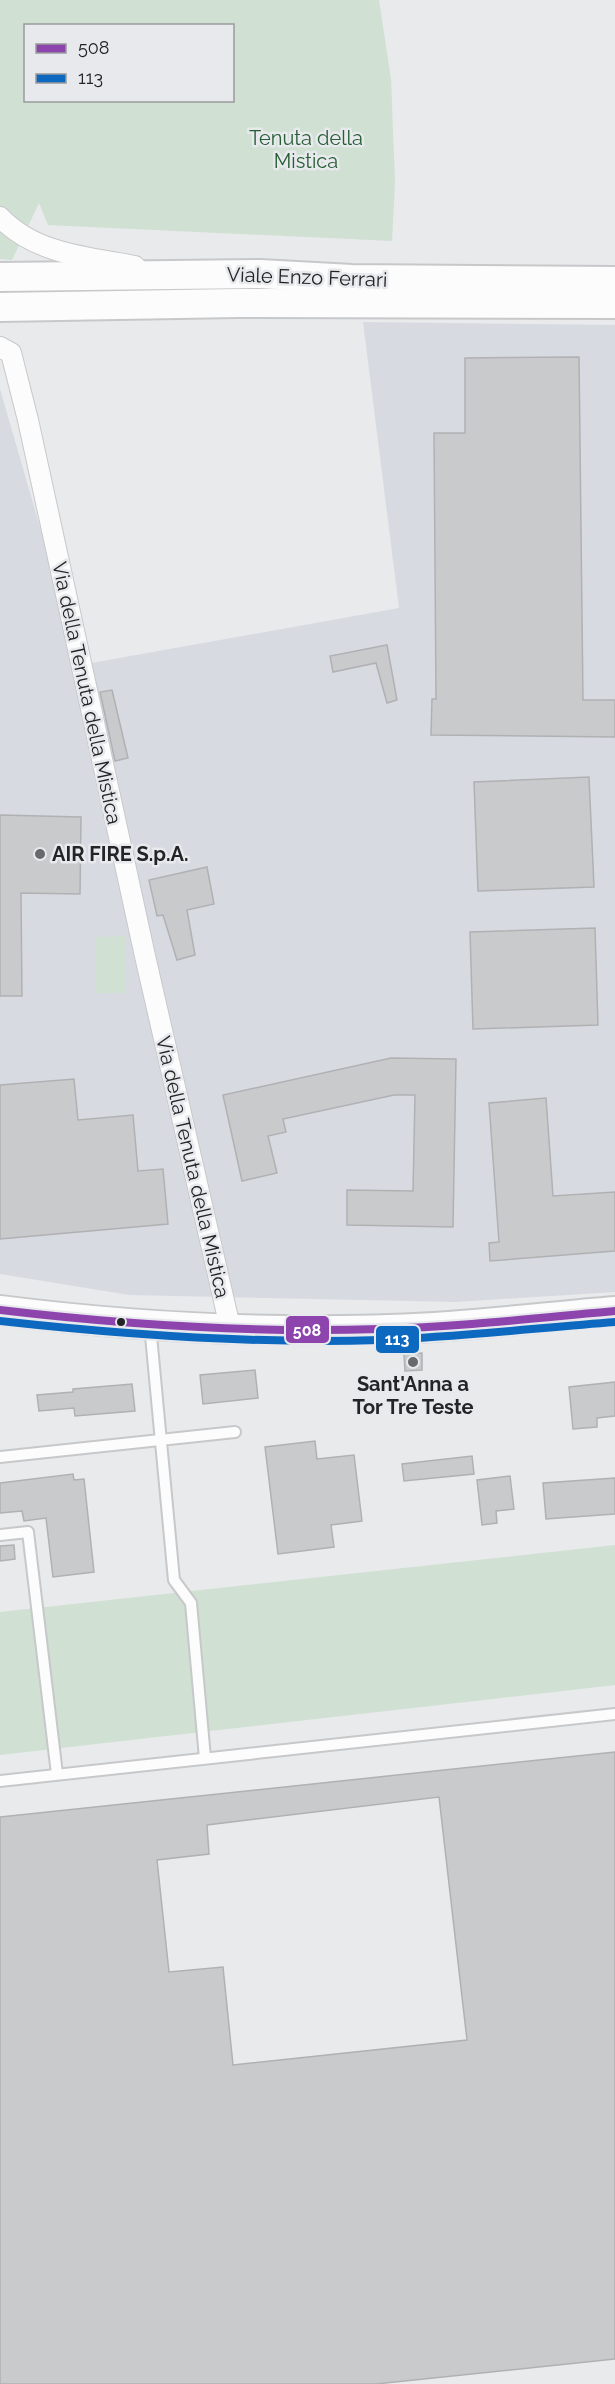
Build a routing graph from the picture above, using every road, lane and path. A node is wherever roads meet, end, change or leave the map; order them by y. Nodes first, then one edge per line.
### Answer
1 (0, 217) edge
2 (176, 274) junction
3 (0, 277) edge
4 (615, 281) edge
5 (615, 304) edge
6 (0, 307) edge
7 (0, 347) edge
8 (0, 1310) edge
9 (615, 1311) edge
10 (150, 1325) junction
11 (230, 1327) junction
12 (235, 1432) dead end
13 (161, 1440) junction
14 (0, 1457) edge
15 (0, 1535) edge
16 (615, 1714) edge
17 (205, 1758) junction
18 (57, 1774) junction
19 (0, 1781) edge

1 - 2 street
2 - 3 main road, Viale Enzo Ferrari
2 - 4 main road, Viale Enzo Ferrari
5 - 6 main road, Viale Enzo Ferrari
7 - 11 street, Via della Tenuta della Mistica
8 - 10 main road
9 - 11 main road
10 - 11 main road
10 - 13 lane
12 - 13 lane
13 - 14 lane
13 - 17 lane
15 - 18 lane
16 - 17 lane
17 - 18 lane
18 - 19 lane

